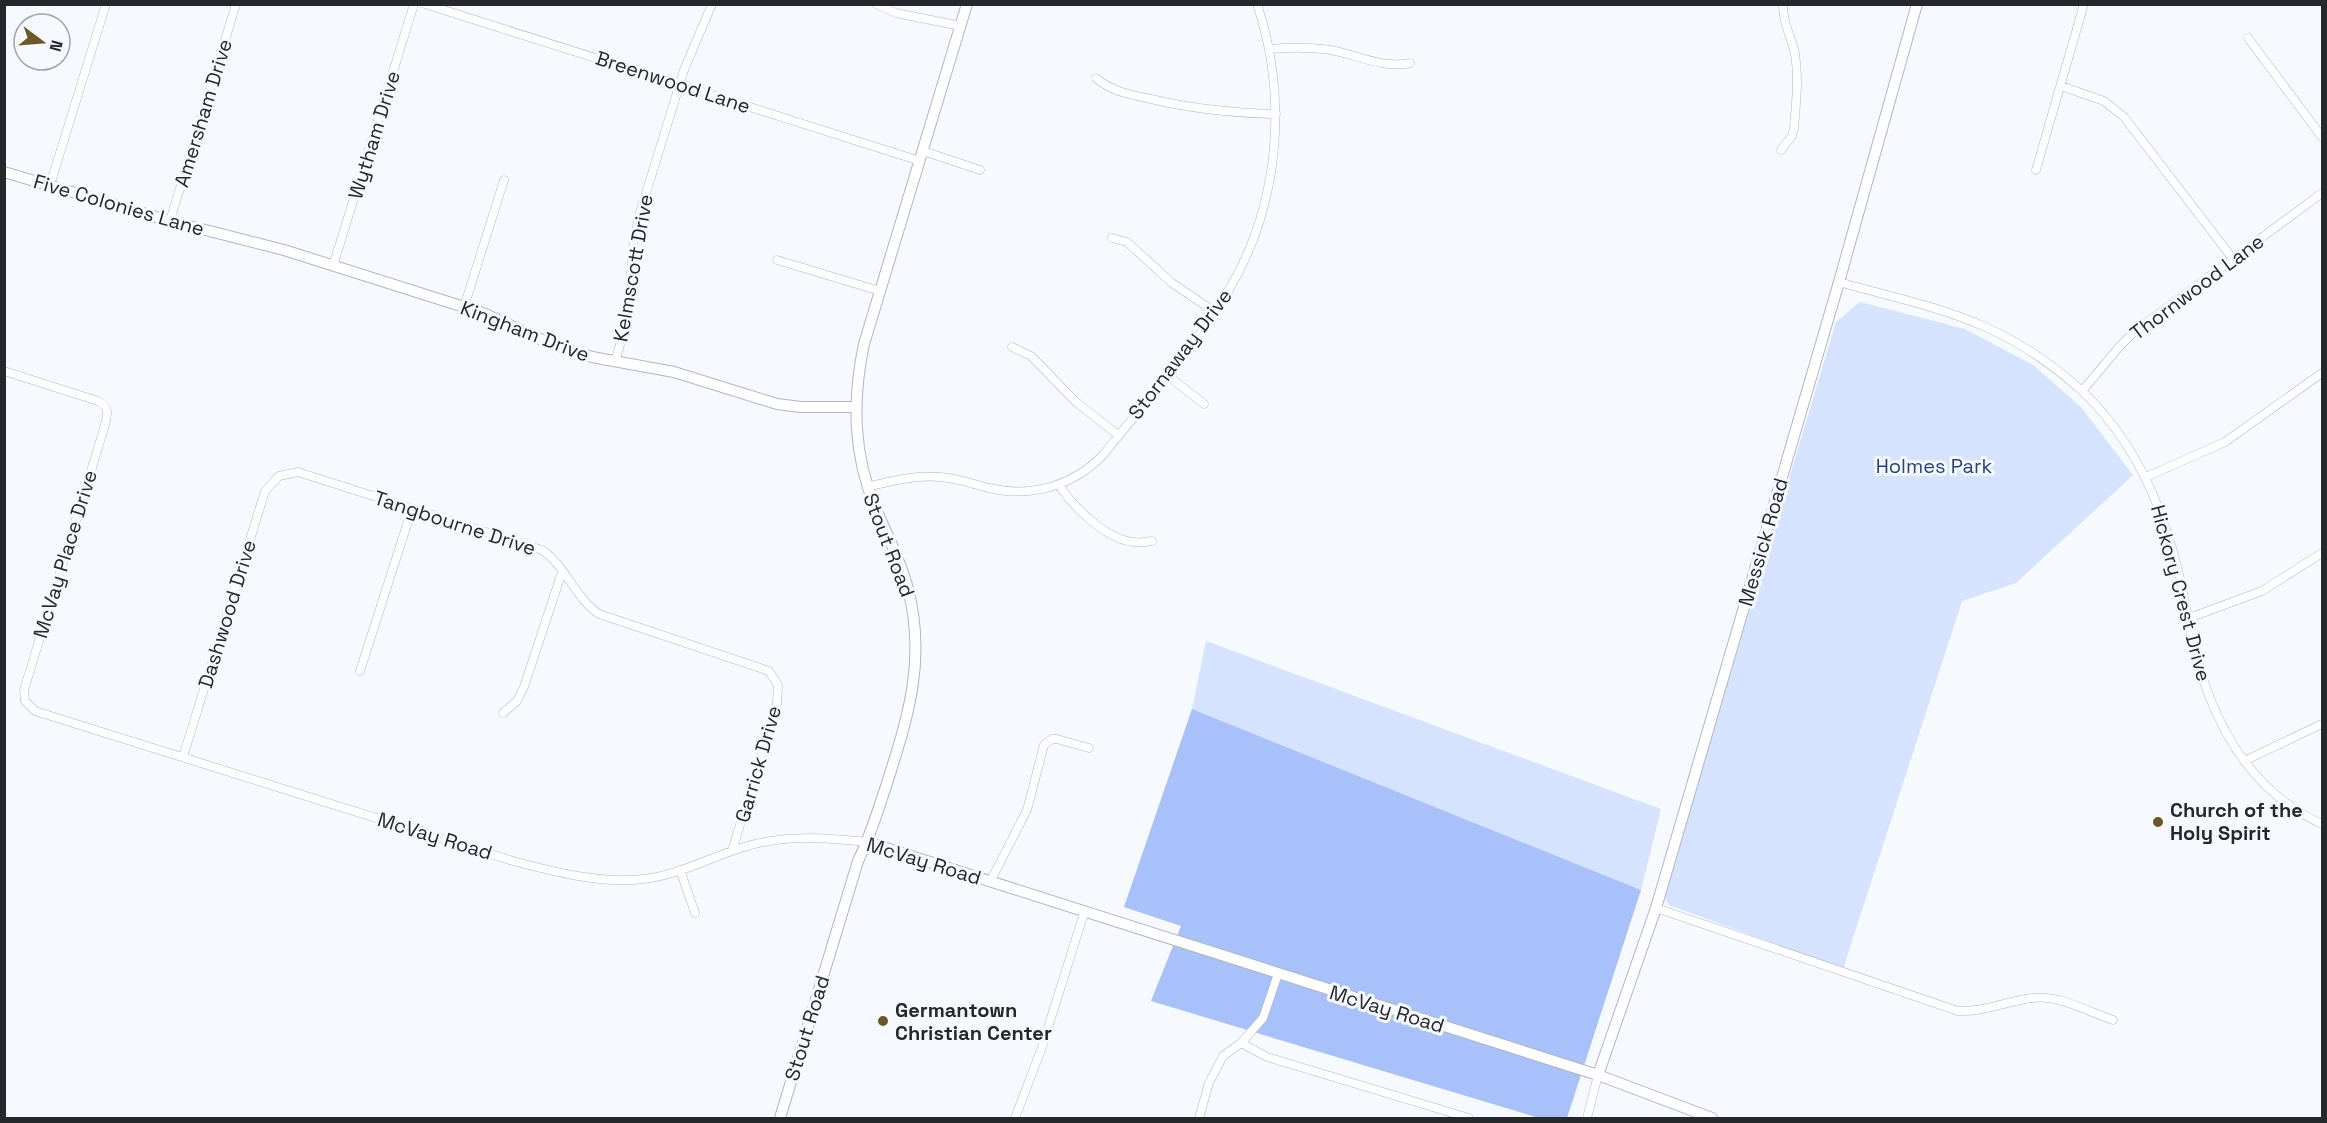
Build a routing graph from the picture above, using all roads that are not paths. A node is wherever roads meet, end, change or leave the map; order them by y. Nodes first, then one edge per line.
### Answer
1 (106, 4) edge
2 (236, 4) edge
3 (414, 4) edge
4 (425, 4) edge
5 (712, 4) edge
6 (876, 4) edge
7 (968, 4) edge
8 (1257, 4) edge
9 (1784, 4) edge
10 (1917, 4) edge
11 (2084, 4) edge
12 (961, 26) junction
13 (2248, 38) dead end
14 (1269, 49) junction
15 (1410, 63) dead end
16 (1096, 78) dead end
17 (679, 84) junction
18 (2061, 86) junction
19 (1276, 114) junction
20 (2322, 137) edge
21 (1781, 150) dead end
22 (921, 156) junction
23 (980, 170) dead end
24 (2036, 170) dead end
25 (4, 172) edge
26 (504, 180) dead end
27 (50, 185) junction
28 (2322, 193) edge
29 (170, 221) junction
30 (234, 237) joint
31 (1112, 238) dead end
32 (2233, 259) junction
33 (777, 260) dead end
34 (333, 266) junction
35 (1839, 282) junction
36 (880, 291) junction
37 (464, 307) junction
38 (1215, 312) junction
39 (1012, 347) dead end
40 (615, 362) junction
41 (4, 371) edge
42 (2322, 373) edge
43 (1167, 375) junction
44 (2082, 391) junction
45 (1204, 404) dead end
46 (856, 407) junction
47 (1118, 435) junction
48 (279, 476) joint
49 (2146, 477) junction
50 (1059, 485) junction
51 (867, 487) junction
52 (412, 509) junction
53 (1152, 541) dead end
54 (2322, 553) edge
55 (562, 572) junction
56 (2189, 618) junction
57 (360, 671) dead end
58 (774, 677) joint
59 (25, 701) joint
60 (503, 713) dead end
61 (2322, 724) edge
62 (1089, 748) dead end
63 (183, 757) junction
64 (2244, 761) junction
65 (2322, 824) edge
66 (867, 842) junction
67 (732, 851) junction
68 (680, 870) junction
69 (990, 882) junction
70 (1656, 908) junction
71 (1084, 913) junction
72 (695, 914) dead end
73 (1278, 974) junction
74 (2113, 1020) dead end
75 (1241, 1043) junction
76 (1598, 1075) junction
77 (780, 1119) edge
78 (1015, 1119) edge
79 (1199, 1119) edge
80 (1469, 1119) edge
81 (1587, 1119) edge
82 (1712, 1119) edge

1 - 27 street
2 - 29 street, Amersham Drive
3 - 34 street, Wytham Drive
4 - 17 street, Breenwood Lane
5 - 17 street, Kelmscott Drive
6 - 12 street
7 - 12 street, Stout Road
8 - 14 street, Stornaway Drive
9 - 21 street
10 - 35 street, Messick Road
11 - 18 street
12 - 22 street, Stout Road
13 - 20 street
14 - 15 street
14 - 19 street, Stornaway Drive
16 - 19 street
17 - 22 street, Breenwood Lane
17 - 40 street, Kelmscott Drive
18 - 24 street
18 - 32 street
19 - 38 street, Stornaway Drive
22 - 23 street, Breenwood Lane
22 - 36 street, Stout Road
25 - 27 street, Five Colonies Lane
26 - 37 street
27 - 29 street, Five Colonies Lane
28 - 32 street, Thornwood Lane
29 - 30 street, Five Colonies Lane
30 - 34 street, Kingham Drive
31 - 38 street
32 - 44 street, Thornwood Lane
33 - 36 street
34 - 37 street, Kingham Drive
35 - 44 street, Hickory Crest Drive
35 - 70 street, Messick Road
36 - 46 street, Stout Road
37 - 40 street, Kingham Drive
38 - 43 street, Stornaway Drive
39 - 47 street
40 - 46 street, Kingham Drive
41 - 59 street, McVay Place Drive
42 - 49 street
43 - 45 street
43 - 47 street, Stornaway Drive
44 - 49 street, Hickory Crest Drive
46 - 51 street, Stout Road
47 - 50 street, Stornaway Drive
48 - 52 street, Tangbourne Drive
48 - 63 street, Dashwood Drive
49 - 56 street, Hickory Crest Drive
50 - 51 street, Stornaway Drive
50 - 53 street
51 - 66 street, Stout Road
52 - 55 street, Tangbourne Drive
52 - 57 street
54 - 56 street
55 - 58 street, Tangbourne Drive
55 - 60 street
56 - 64 street, Hickory Crest Drive
58 - 67 street, Garrick Drive
59 - 63 street, McVay Road
61 - 64 street
62 - 69 street
63 - 68 street, McVay Road
64 - 65 street, Hickory Crest Drive
66 - 67 street, McVay Road
66 - 69 street, McVay Road
66 - 77 street, Stout Road
67 - 68 street, McVay Road
68 - 72 street
69 - 71 street, McVay Road
70 - 74 street
70 - 76 street, Messick Road
71 - 73 street, McVay Road
71 - 78 street
73 - 75 street
73 - 76 street, McVay Road
75 - 79 street
75 - 80 street
76 - 81 street
76 - 82 street, McVay Road

